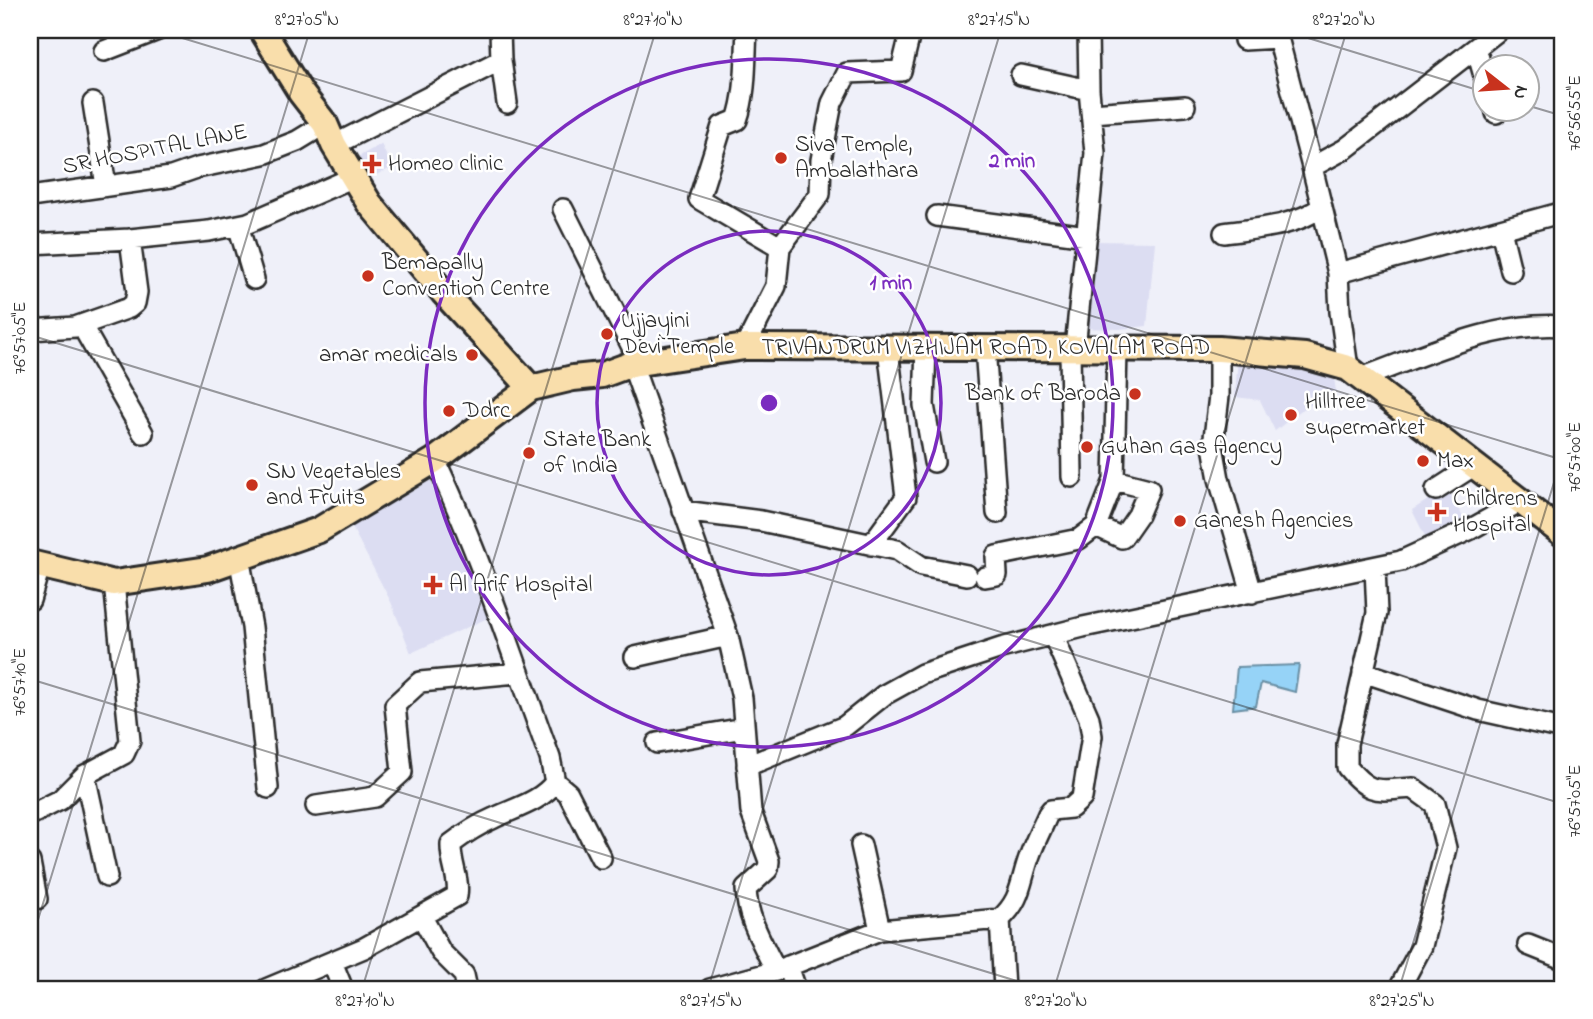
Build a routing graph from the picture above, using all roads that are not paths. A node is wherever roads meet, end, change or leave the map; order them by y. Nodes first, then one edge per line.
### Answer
1 (158, 30) edge
2 (262, 30) edge
3 (500, 30) edge
4 (747, 30) edge
5 (911, 30) edge
6 (1088, 30) edge
7 (1499, 30) edge
8 (1277, 34) edge
9 (1244, 40) dead end
10 (1476, 48) junction
11 (104, 51) dead end
12 (1477, 52) edge
13 (501, 60) junction
14 (1021, 75) dead end
15 (1089, 90) junction
16 (93, 103) dead end
17 (507, 103) dead end
18 (1185, 106) dead end
19 (1091, 113) junction
20 (329, 134) junction
21 (1312, 167) junction
22 (354, 177) junction
23 (106, 186) junction
24 (30, 197) edge
25 (1322, 207) junction
26 (563, 209) dead end
27 (1556, 214) dead end
28 (937, 216) dead end
29 (239, 225) junction
30 (1502, 230) junction
31 (1224, 233) dead end
32 (1087, 236) junction
33 (130, 239) junction
34 (30, 244) edge
35 (780, 247) junction
36 (1511, 271) dead end
37 (1338, 273) junction
38 (254, 279) dead end
39 (82, 326) junction
40 (1563, 326) edge
41 (30, 330) edge
42 (926, 346) junction
43 (745, 347) junction
44 (985, 347) junction
45 (888, 348) junction
46 (1073, 348) junction
47 (1117, 349) junction
48 (1219, 349) junction
49 (636, 364) junction
50 (1354, 373) junction
51 (531, 388) junction
52 (144, 433) dead end
53 (435, 460) junction
54 (934, 462) dead end
55 (1475, 465) junction
56 (1072, 477) dead end
57 (1114, 480) junction
58 (1436, 490) dead end
59 (1521, 501) junction
60 (683, 511) junction
61 (997, 513) dead end
62 (1096, 526) junction
63 (1563, 534) edge
64 (871, 545) junction
65 (239, 558) junction
66 (35, 564) edge
67 (1375, 568) junction
68 (114, 583) junction
69 (1252, 593) junction
70 (30, 600) edge
71 (1053, 635) junction
72 (728, 636) junction
73 (635, 657) dead end
74 (1363, 672) junction
75 (518, 673) junction
76 (744, 728) junction
77 (1563, 729) edge
78 (657, 743) dead end
79 (747, 766) junction
80 (85, 775) junction
81 (555, 782) junction
82 (268, 788) dead end
83 (316, 806) dead end
84 (30, 815) edge
85 (861, 845) dead end
86 (601, 858) dead end
87 (30, 862) edge
88 (107, 877) dead end
89 (37, 899) dead end
90 (422, 917) junction
91 (1000, 919) junction
92 (880, 930) junction
93 (1528, 945) dead end
94 (1563, 959) edge
95 (332, 962) junction
96 (782, 968) junction
97 (266, 989) edge
98 (343, 989) edge
99 (467, 989) edge
100 (710, 989) edge
101 (796, 989) edge
102 (1004, 989) edge
103 (1399, 989) edge

1 - 11 street
2 - 20 main road
3 - 13 street
4 - 35 street
5 - 35 street
6 - 15 street
7 - 10 street
8 - 9 street
8 - 21 street
10 - 12 street
10 - 21 street
13 - 17 street
13 - 20 street, SR HOSPITAL LANE
14 - 15 street
15 - 19 street
16 - 23 street
18 - 19 street
19 - 32 street
20 - 22 main road
20 - 23 street, SR HOSPITAL LANE
21 - 25 street
22 - 29 street
22 - 51 main road
23 - 24 street, SR HOSPITAL LANE
25 - 31 street
25 - 37 street
26 - 49 street
27 - 30 street
28 - 32 street
29 - 33 street
29 - 38 street
30 - 36 street
30 - 37 street
32 - 46 street
33 - 34 street
33 - 39 street
35 - 43 street
37 - 50 street
39 - 41 street
39 - 52 street
40 - 50 street
42 - 44 main road, TRIVANDRUM VIZHIJAM ROAD, KOVALAM ROAD
42 - 45 main road, TRIVANDRUM VIZHIJAM ROAD, KOVALAM ROAD
42 - 54 street
43 - 45 main road, TRIVANDRUM VIZHIJAM ROAD, KOVALAM ROAD
43 - 49 main road, TRIVANDRUM VIZHIJAM ROAD, KOVALAM ROAD
44 - 46 main road, TRIVANDRUM VIZHIJAM ROAD, KOVALAM ROAD
44 - 61 street
45 - 64 street
46 - 47 main road, TRIVANDRUM VIZHIJAM ROAD, KOVALAM ROAD
46 - 56 street
47 - 48 main road, TRIVANDRUM VIZHIJAM ROAD, KOVALAM ROAD
47 - 57 street
48 - 50 main road, TRIVANDRUM VIZHIJAM ROAD, KOVALAM ROAD
48 - 69 street
49 - 51 main road, TRIVANDRUM VIZHIJAM ROAD, KOVALAM ROAD
49 - 60 street
50 - 55 main road, TRIVANDRUM VIZHIJAM ROAD, KOVALAM ROAD
51 - 53 main road, TRIVANDRUM VIZHIJAM ROAD, KOVALAM ROAD
53 - 65 main road, TRIVANDRUM VIZHIJAM ROAD, KOVALAM ROAD
53 - 75 street
55 - 58 street
55 - 59 main road, TRIVANDRUM VIZHIJAM ROAD, KOVALAM ROAD
57 - 62 street
57 - 62 street
59 - 63 main road, TRIVANDRUM VIZHIJAM ROAD, KOVALAM ROAD
59 - 67 street
60 - 64 street
60 - 72 street
62 - 64 street
65 - 68 main road, TRIVANDRUM VIZHIJAM ROAD, KOVALAM ROAD
65 - 82 street
66 - 68 main road, TRIVANDRUM VIZHIJAM ROAD, KOVALAM ROAD
66 - 70 street
67 - 69 street
67 - 74 street
68 - 80 street
69 - 71 street
71 - 79 street
71 - 91 street
72 - 73 street
72 - 76 street
74 - 77 street
74 - 103 street
75 - 81 street
75 - 83 street
76 - 78 street
76 - 79 street
79 - 96 street
80 - 84 street
80 - 88 street
81 - 86 street
81 - 90 street
85 - 92 street
87 - 89 street
90 - 95 street
90 - 99 street
91 - 92 street
91 - 102 street
92 - 96 street
93 - 94 street
95 - 97 street
95 - 98 street
96 - 100 street
96 - 101 street

